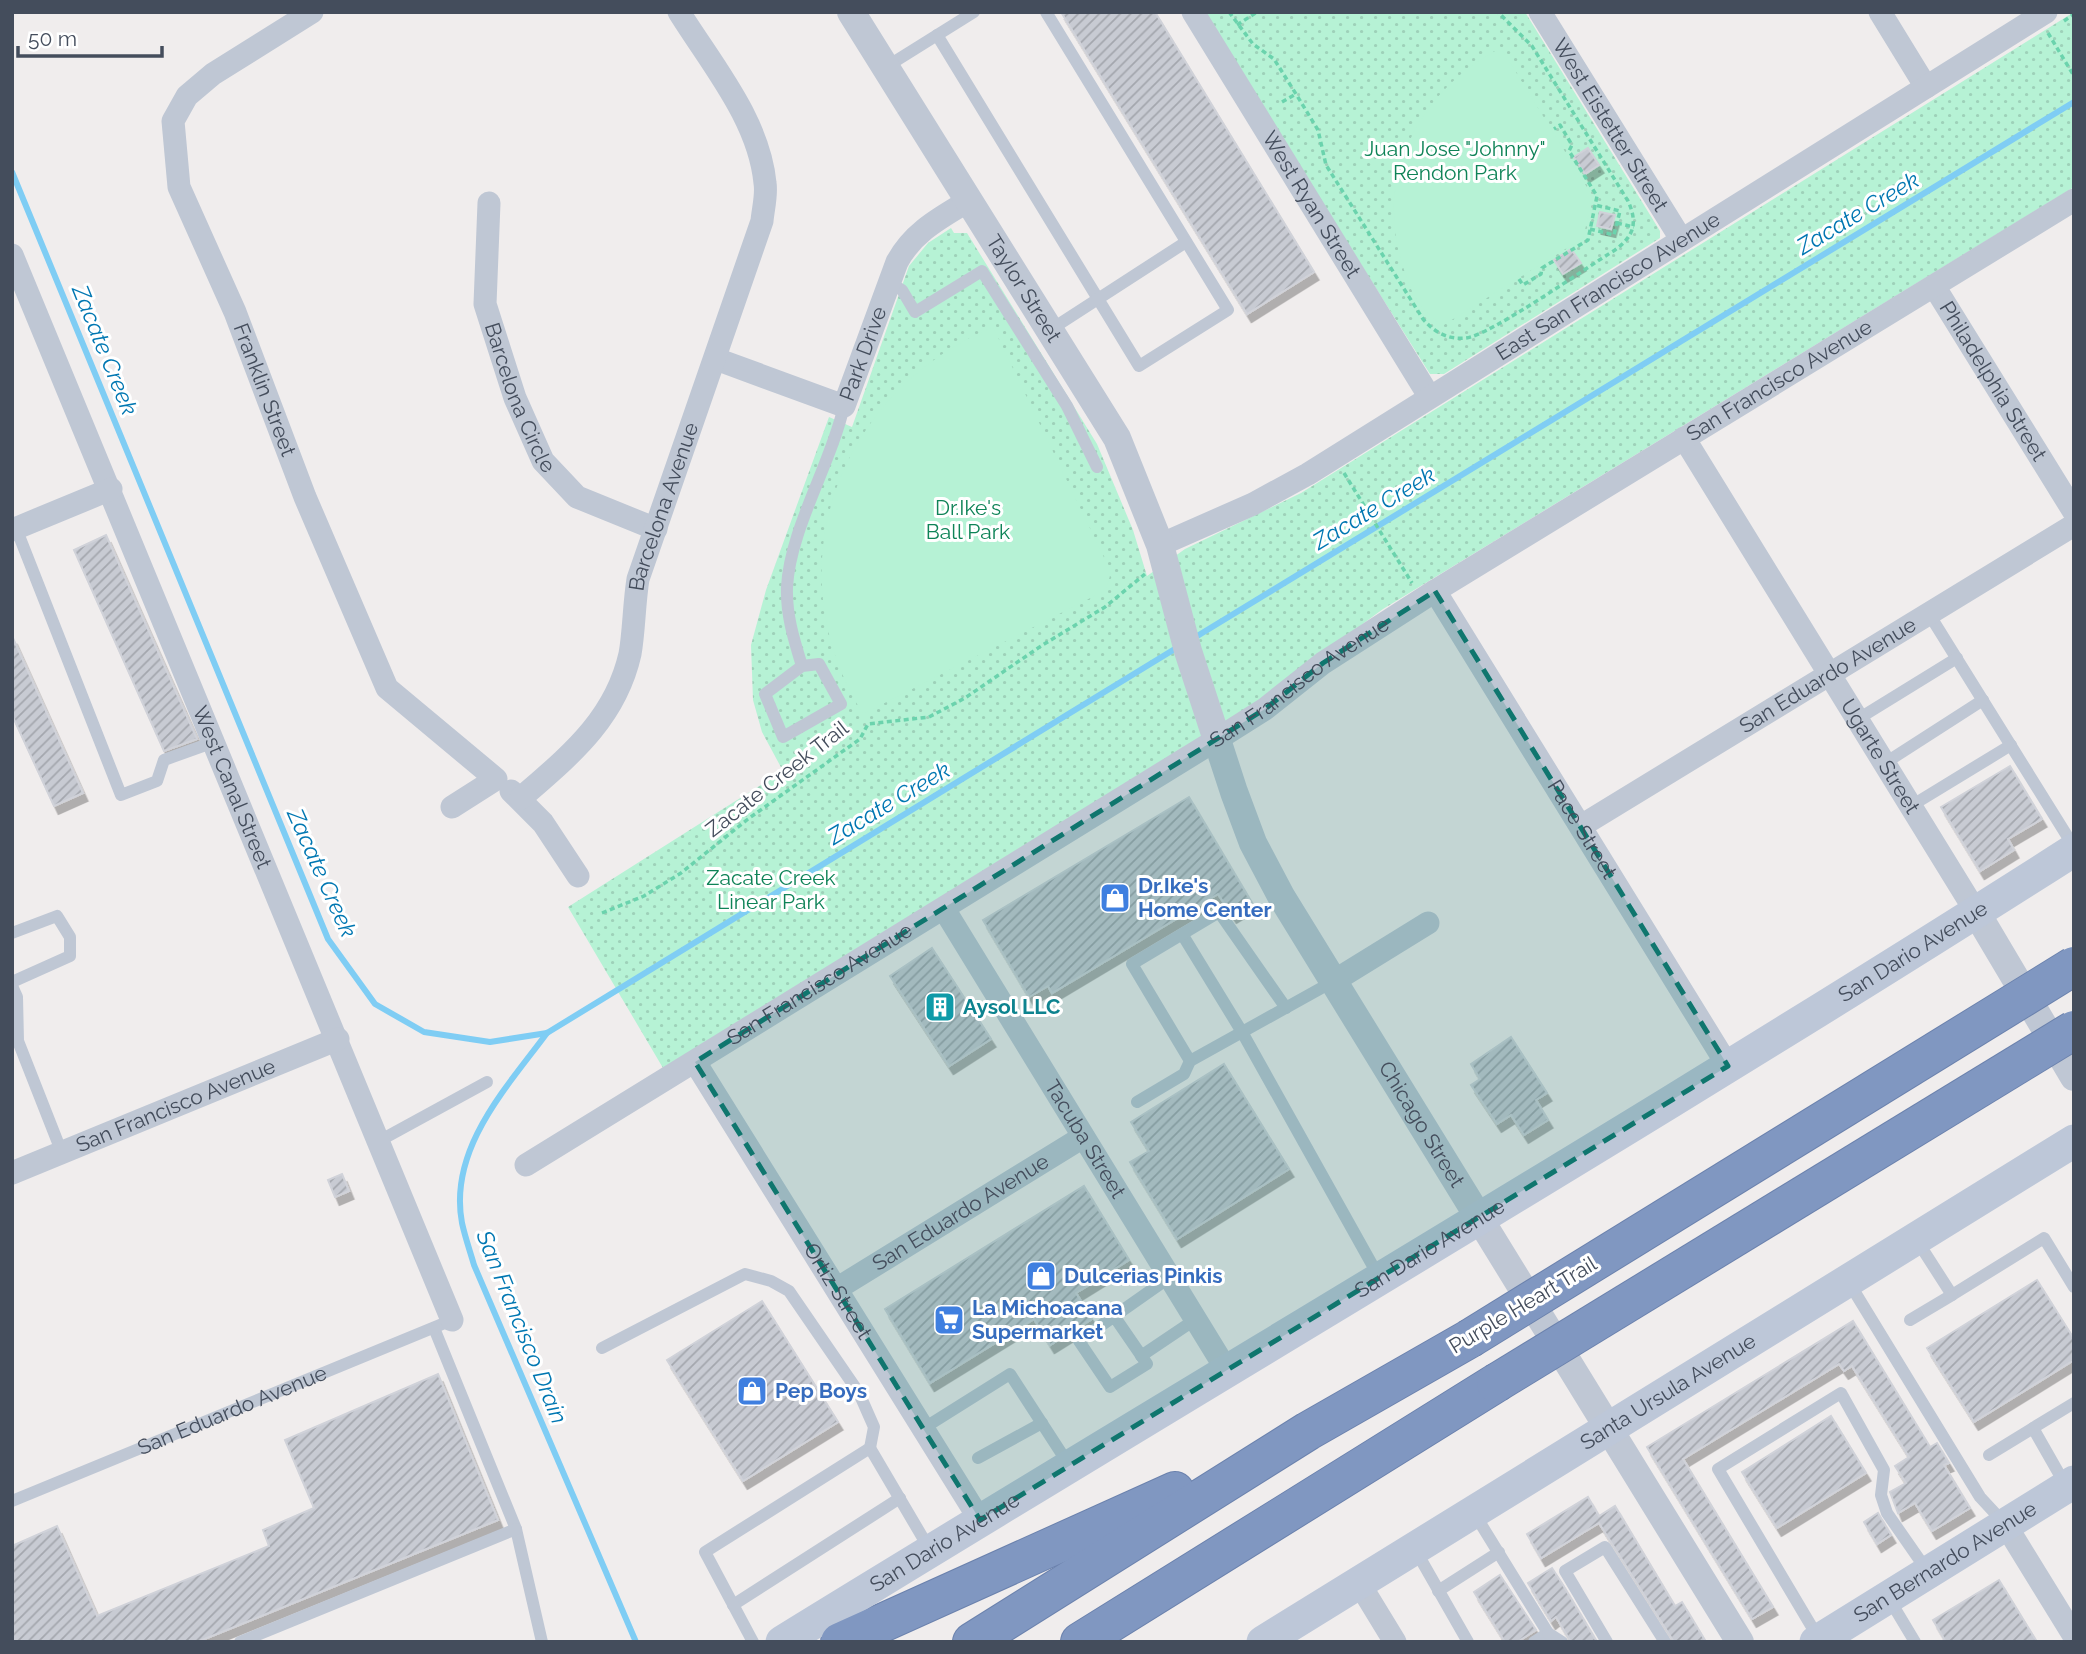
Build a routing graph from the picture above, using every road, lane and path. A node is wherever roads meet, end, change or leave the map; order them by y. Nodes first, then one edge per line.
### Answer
1 (312, 12) edge
2 (679, 12) edge
3 (851, 12) edge
4 (974, 12) edge
5 (1046, 12) edge
6 (1193, 12) edge
7 (1229, 12) edge
8 (1257, 12) edge
9 (1498, 12) edge
10 (1539, 12) edge
11 (1880, 12) edge
12 (2046, 22) edge
13 (1237, 25) junction
14 (937, 35) junction
15 (885, 67) junction
16 (2074, 76) edge
17 (1926, 87) junction
18 (1296, 94) junction
19 (1282, 102) dead end
20 (1554, 129) dead end
21 (2074, 200) edge
22 (968, 201) junction
23 (489, 203) dead end
24 (1595, 205) junction
25 (1617, 223) junction
26 (1634, 227) junction
27 (1590, 229) junction
28 (1681, 239) junction
29 (1186, 242) junction
30 (12, 255) edge
31 (1519, 279) dead end
32 (889, 282) junction
33 (1934, 286) junction
34 (1099, 298) junction
35 (1049, 330) junction
36 (716, 359) junction
37 (1430, 396) junction
38 (844, 406) junction
39 (1684, 439) junction
40 (1097, 467) dead end
41 (1343, 470) dead end
42 (110, 489) junction
43 (2074, 512) edge
44 (2074, 526) edge
45 (14, 529) edge
46 (656, 530) junction
47 (1159, 564) junction
48 (1424, 588) junction
49 (1929, 614) junction
50 (1957, 658) junction
51 (802, 666) junction
52 (1831, 674) junction
53 (1983, 700) junction
54 (1858, 719) junction
55 (1216, 740) junction
56 (214, 743) junction
57 (2011, 745) junction
58 (1885, 763) junction
59 (496, 779) junction
60 (521, 799) junction
61 (1911, 806) junction
62 (452, 807) dead end
63 (1581, 826) junction
64 (2074, 848) edge
65 (578, 876) dead end
66 (944, 909) junction
67 (1976, 912) junction
68 (601, 914) dead end
69 (1428, 923) dead end
70 (12, 933) edge
71 (1182, 934) junction
72 (2074, 966) edge
73 (1334, 981) junction
74 (12, 984) edge
75 (1286, 1008) junction
76 (2074, 1030) edge
77 (1242, 1032) junction
78 (338, 1039) junction
79 (1190, 1061) junction
80 (695, 1062) junction
81 (1728, 1066) junction
82 (2074, 1077) edge
83 (487, 1082) dead end
84 (1137, 1102) dead end
85 (1083, 1137) junction
86 (379, 1141) junction
87 (2074, 1142) edge
88 (62, 1153) junction
89 (526, 1165) dead end
90 (12, 1173) edge
91 (1480, 1218) junction
92 (1916, 1239) junction
93 (1170, 1277) junction
94 (1379, 1278) junction
95 (1848, 1281) junction
96 (2074, 1287) edge
97 (838, 1288) junction
98 (1952, 1295) junction
99 (1114, 1316) junction
100 (1196, 1319) junction
101 (1910, 1320) dead end
102 (443, 1324) junction
103 (602, 1348) dead end
104 (1141, 1356) junction
105 (1226, 1369) junction
106 (2074, 1403) edge
107 (1042, 1423) junction
108 (923, 1428) junction
109 (1610, 1428) junction
110 (2033, 1428) junction
111 (1308, 1431) junction
112 (870, 1448) junction
113 (1989, 1455) dead end
114 (978, 1458) dead end
115 (1069, 1465) junction
116 (2070, 1484) edge
117 (900, 1499) junction
118 (12, 1501) edge
119 (1474, 1512) junction
120 (980, 1520) junction
121 (2005, 1524) junction
122 (516, 1529) junction
123 (1414, 1549) junction
124 (930, 1550) junction
125 (1499, 1552) junction
126 (1928, 1572) junction
127 (1359, 1583) junction
128 (1438, 1591) junction
129 (1888, 1597) junction
130 (733, 1605) junction
131 (1548, 1633) junction
132 (2074, 1636) edge
133 (1833, 1637) edge
134 (240, 1642) edge
135 (541, 1642) edge
136 (753, 1642) edge
137 (782, 1642) edge
138 (840, 1642) edge
139 (972, 1642) edge
140 (1080, 1642) edge
141 (1263, 1642) edge
142 (1395, 1642) edge
143 (1468, 1642) edge
144 (1534, 1642) edge
145 (1562, 1642) edge
146 (1607, 1642) edge
147 (1665, 1642) edge
148 (1740, 1642) edge
149 (1915, 1642) edge

1 - 59 street, Franklin Street
2 - 36 street, Barcelona Avenue
3 - 15 street, Taylor Street
4 - 14 lane
5 - 29 lane
6 - 37 street, West Ryan Street
7 - 13 path
8 - 13 path
9 - 26 path
10 - 28 street, West Eistetter Street
11 - 17 street
12 - 16 path
12 - 17 street, East San Francisco Avenue
13 - 18 path
14 - 15 lane
14 - 34 lane
15 - 22 street, Taylor Street
17 - 28 street, East San Francisco Avenue
18 - 19 path
18 - 26 path
20 - 24 path
21 - 33 street, San Francisco Avenue
22 - 32 street, Park Drive
22 - 35 street, Taylor Street
23 - 46 street, Barcelona Circle
24 - 25 path
24 - 27 path
25 - 26 path
25 - 27 path
27 - 31 path
28 - 37 street, East San Francisco Avenue
29 - 34 lane
29 - 34 lane
30 - 42 street, West Canal Street
32 - 38 street, Park Drive
32 - 40 lane
33 - 39 street, San Francisco Avenue
33 - 43 street, Philadelphia Street
34 - 35 lane
35 - 47 street, Taylor Street
36 - 38 street, Park Drive
36 - 46 street, Barcelona Avenue
37 - 47 street, East San Francisco Avenue
38 - 51 lane
39 - 48 street, San Francisco Avenue
39 - 52 street, Ugarte Street
41 - 48 path
42 - 45 street
42 - 56 street, West Canal Street
44 - 49 street, San Eduardo Avenue
45 - 56 lane
46 - 60 street, Barcelona Avenue
47 - 55 street, Chicago Street
47 - 68 path, Zacate Creek Trail
48 - 55 street, San Francisco Avenue
48 - 63 street, Pace Street
49 - 50 lane
49 - 52 street, San Eduardo Avenue
50 - 53 lane
50 - 54 lane
51 - 51 lane
52 - 54 street, Ugarte Street
52 - 63 street, San Eduardo Avenue
53 - 57 lane
53 - 58 lane
54 - 58 street, Ugarte Street
55 - 66 street, San Francisco Avenue
55 - 73 street, Chicago Street
56 - 78 street, West Canal Street
57 - 61 lane
57 - 64 lane
58 - 61 street, Ugarte Street
59 - 60 street, Franklin Street
59 - 62 street
60 - 65 street, Franklin Street
61 - 67 street, Ugarte Street
63 - 81 street, Pace Street
64 - 67 main road, San Dario Avenue
66 - 80 street, San Francisco Avenue
66 - 85 street, Tacuba Street
67 - 81 main road, San Dario Avenue
67 - 82 street, Ugarte Street
69 - 73 street
70 - 74 lane
71 - 75 lane
71 - 77 lane
71 - 79 lane
72 - 111 highway, Purple Heart Trail, bridge
73 - 75 lane
73 - 91 street, Chicago Street
74 - 88 lane
75 - 77 lane
76 - 140 highway, bridge
77 - 79 lane
77 - 94 lane
78 - 86 street, West Canal Street
78 - 88 street, San Francisco Avenue
79 - 84 lane
80 - 89 street, San Francisco Avenue
80 - 97 street, Ortiz Street
81 - 91 main road, San Dario Avenue
83 - 86 lane
85 - 93 street, Tacuba Street
85 - 97 street, San Eduardo Avenue
86 - 102 street, West Canal Street
87 - 92 main road, Santa Ursula Avenue
88 - 90 street, San Francisco Avenue
91 - 94 main road, San Dario Avenue
91 - 109 street, Chicago Street
92 - 95 main road, Santa Ursula Avenue
92 - 98 lane
93 - 99 lane
93 - 100 street, Tacuba Street
94 - 105 main road, San Dario Avenue
95 - 109 main road, Santa Ursula Avenue
95 - 121 lane
96 - 98 lane
97 - 108 street, Ortiz Street
98 - 101 lane
99 - 104 lane
99 - 104 lane
100 - 104 lane
100 - 105 street, Tacuba Street
102 - 118 lane, San Eduardo Avenue
102 - 122 lane
103 - 112 lane
105 - 115 main road, San Dario Avenue
106 - 110 lane
107 - 108 lane
107 - 114 lane
107 - 115 lane
108 - 120 street, Ortiz Street
109 - 119 main road, Santa Ursula Avenue
109 - 148 street, Chicago Street
110 - 113 lane
110 - 116 lane
111 - 138 highway
111 - 139 highway, Purple Heart Trail
112 - 117 lane
112 - 130 lane
115 - 120 main road, San Dario Avenue
116 - 121 main road, San Bernardo Avenue
117 - 124 lane
117 - 130 lane
119 - 123 main road, Santa Ursula Avenue
119 - 125 lane
120 - 124 main road, San Dario Avenue
121 - 126 main road, San Bernardo Avenue
121 - 132 street
122 - 134 lane
122 - 135 lane
123 - 127 main road, Santa Ursula Avenue
123 - 128 lane
124 - 137 main road, San Dario Avenue
125 - 128 lane
125 - 131 lane
126 - 129 main road, San Bernardo Avenue
126 - 133 lane
127 - 141 main road, Santa Ursula Avenue
127 - 142 street
128 - 143 lane
129 - 133 main road, San Bernardo Avenue
129 - 149 lane
130 - 136 lane
131 - 144 lane
131 - 145 lane
146 - 147 lane

